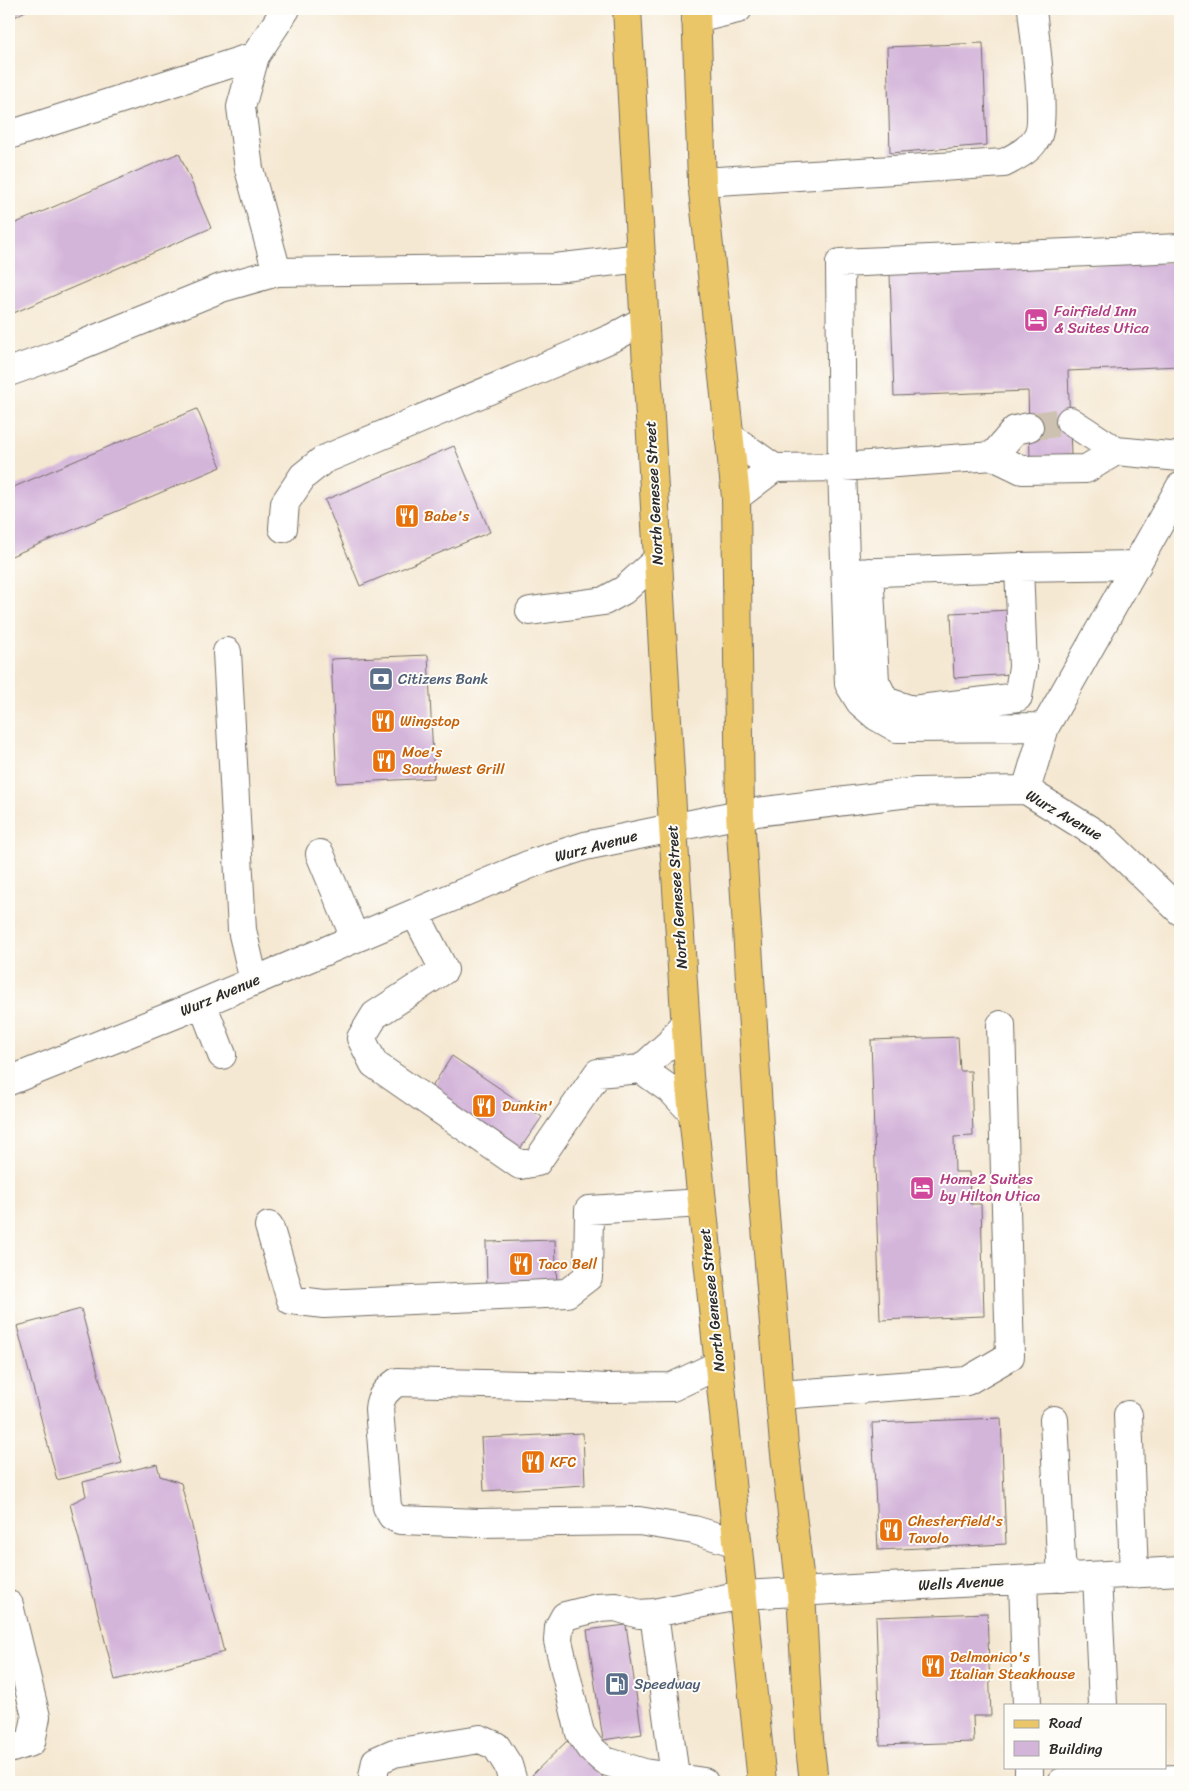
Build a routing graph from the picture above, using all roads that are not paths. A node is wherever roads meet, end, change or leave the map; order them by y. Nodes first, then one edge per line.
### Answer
1 (286, 9) edge
2 (627, 9) edge
3 (738, 9) edge
4 (1032, 9) edge
5 (697, 12) edge
6 (255, 56) junction
7 (9, 135) edge
8 (702, 182) junction
9 (1180, 248) edge
10 (641, 258) junction
11 (277, 272) junction
12 (645, 320) junction
13 (9, 372) edge
14 (1070, 421) tunnel mouth
15 (1029, 427) tunnel mouth
16 (729, 436) junction
17 (1116, 451) junction
18 (993, 456) junction
19 (1180, 457) edge
20 (842, 467) junction
21 (774, 468) junction
22 (1180, 486) edge
23 (736, 497) junction
24 (283, 528) dead end
25 (658, 559) junction
26 (1136, 565) junction
27 (1019, 567) junction
28 (857, 573) junction
29 (530, 610) dead end
30 (228, 652) dead end
31 (1045, 727) junction
32 (1026, 790) junction
33 (740, 814) junction
34 (673, 827) junction
35 (320, 854) dead end
36 (1180, 911) edge
37 (416, 912) junction
38 (355, 938) junction
39 (254, 981) junction
40 (202, 1003) junction
41 (685, 1022) junction
42 (1001, 1025) dead end
43 (222, 1055) dead end
44 (641, 1069) junction
45 (9, 1081) edge
46 (692, 1112) junction
47 (702, 1203) junction
48 (269, 1226) dead end
49 (718, 1365) junction
50 (780, 1395) junction
51 (1128, 1415) dead end
52 (1054, 1420) dead end
53 (737, 1543) junction
54 (1180, 1571) edge
55 (1134, 1574) junction
56 (1097, 1576) junction
57 (1062, 1578) junction
58 (1023, 1580) junction
59 (801, 1592) junction
60 (742, 1595) junction
61 (9, 1605) edge
62 (654, 1613) junction
63 (1027, 1704) edge
64 (1103, 1704) edge
65 (9, 1749) edge
66 (1029, 1768) edge
67 (1106, 1774) edge
68 (674, 1777) junction
69 (1180, 1779) edge
70 (372, 1782) edge
71 (513, 1782) edge
72 (704, 1782) edge
73 (762, 1782) edge
74 (814, 1782) edge
75 (1029, 1782) edge
76 (1062, 1782) edge

1 - 6 street
2 - 10 main road, North Genesee Street
3 - 5 street
4 - 8 street
5 - 8 main road
6 - 7 street
6 - 11 street
8 - 16 main road
9 - 20 street
10 - 11 street
10 - 12 main road, North Genesee Street
11 - 13 street
12 - 24 street
12 - 25 main road, North Genesee Street
14 - 17 street
15 - 18 street
16 - 21 street
16 - 23 main road
17 - 18 street
17 - 19 street
18 - 20 street
20 - 21 street
20 - 28 street
21 - 23 street
22 - 26 street
23 - 33 main road
25 - 29 street
25 - 34 main road, North Genesee Street
26 - 27 street
26 - 31 street
27 - 28 street
27 - 28 street
28 - 31 street
30 - 39 street
31 - 32 street
32 - 33 street, Wurz Avenue
32 - 36 street, Wurz Avenue
33 - 34 street, Wurz Avenue
33 - 50 main road
34 - 37 street, Wurz Avenue
34 - 41 main road, North Genesee Street
35 - 38 street
37 - 38 street, Wurz Avenue
37 - 44 street
38 - 39 street, Wurz Avenue
39 - 40 street, Wurz Avenue
40 - 43 street
40 - 45 street, Wurz Avenue
41 - 44 street
41 - 46 main road, North Genesee Street
42 - 50 street
44 - 46 street
46 - 47 main road, North Genesee Street
47 - 48 street
47 - 49 main road, North Genesee Street
49 - 53 main road, North Genesee Street
49 - 53 street
50 - 59 main road
51 - 55 street
52 - 57 street
53 - 60 main road, North Genesee Street
54 - 55 street, Wells Avenue
55 - 56 street, Wells Avenue
56 - 57 street, Wells Avenue
56 - 64 street
57 - 58 street, Wells Avenue
58 - 59 street, Wells Avenue
58 - 63 street
59 - 60 street, Wells Avenue
59 - 74 main road
60 - 62 street, Wells Avenue
60 - 73 main road, North Genesee Street
61 - 65 street
62 - 68 street
62 - 68 street, Wells Avenue
66 - 75 street
67 - 69 street
67 - 76 street
68 - 72 street
70 - 71 street

